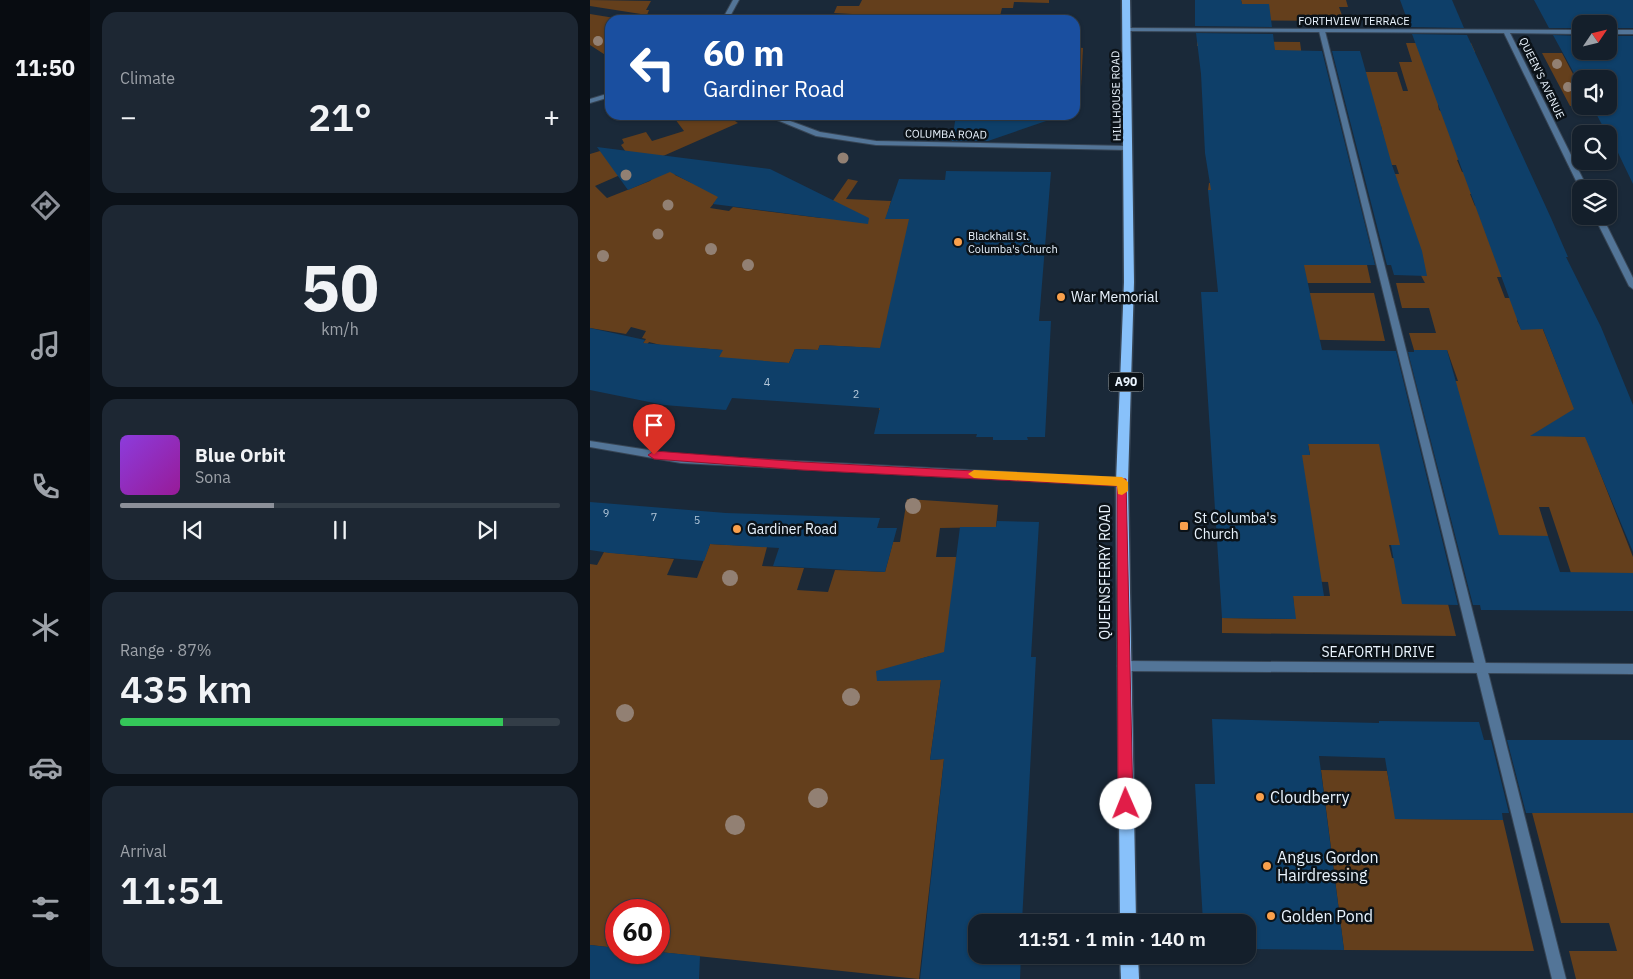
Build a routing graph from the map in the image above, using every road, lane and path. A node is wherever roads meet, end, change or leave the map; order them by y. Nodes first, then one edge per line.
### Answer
1 (736, 0) edge
2 (1126, 0) edge
3 (728, 15) edge
4 (1126, 29) junction
5 (1322, 30) junction
6 (1506, 32) junction
7 (1572, 32) edge
8 (1618, 32) edge
9 (1633, 32) edge
10 (605, 96) edge
11 (590, 101) edge
12 (781, 120) edge
13 (1128, 148) junction
14 (1580, 180) edge
15 (1128, 191) joint
16 (1602, 225) edge
17 (1633, 286) edge
18 (590, 444) edge
19 (1122, 482) junction
20 (1122, 666) junction
21 (1480, 668) junction
22 (1633, 669) edge
23 (1128, 914) edge
24 (1129, 964) edge
25 (1130, 979) edge
26 (1559, 979) edge

1 - 3 street
2 - 4 main road, HILLHOUSE ROAD / A90
4 - 5 street, FORTHVIEW TERRACE
4 - 13 main road, HILLHOUSE ROAD / A90
5 - 6 street, FORTHVIEW TERRACE
5 - 21 street
6 - 7 street, FORTHVIEW TERRACE
6 - 14 street, QUEEN'S AVENUE
8 - 9 street
10 - 11 street
12 - 13 street, COLUMBA ROAD
13 - 15 main road, HILLHOUSE ROAD / A90
15 - 19 main road, QUEENSFERRY ROAD / A90
16 - 17 street
18 - 19 street
19 - 20 main road, QUEENSFERRY ROAD / A90
20 - 21 street, SEAFORTH DRIVE
20 - 23 main road, QUEENSFERRY ROAD / A90
21 - 22 street, SEAFORTH DRIVE
21 - 26 street
24 - 25 main road

